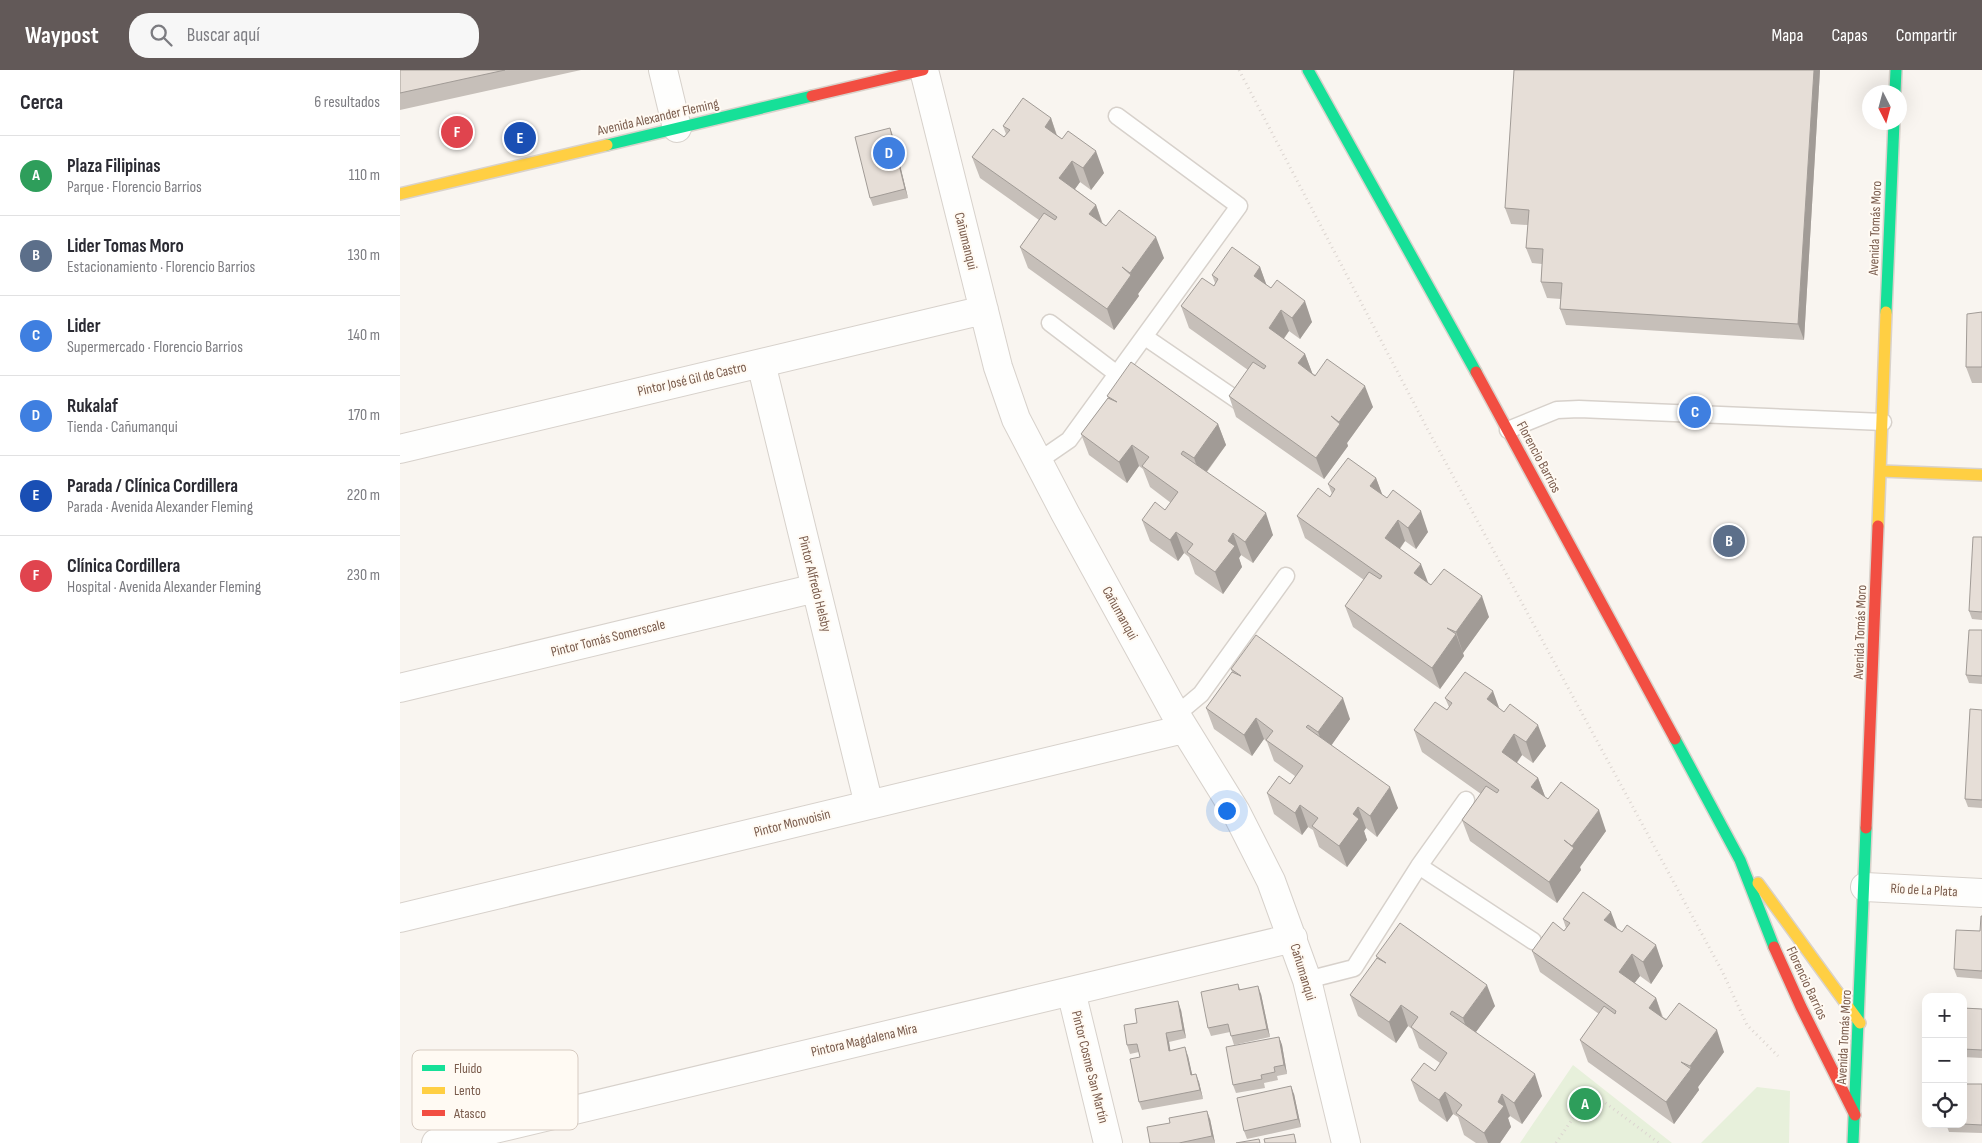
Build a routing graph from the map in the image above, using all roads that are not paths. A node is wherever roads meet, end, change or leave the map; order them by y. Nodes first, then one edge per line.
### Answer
1 (663, 70) edge
2 (923, 70) edge
3 (1308, 70) edge
4 (1896, 70) edge
5 (891, 74) edge
6 (1895, 85) edge
7 (1117, 116) dead end
8 (677, 128) junction
9 (1894, 130) edge
10 (400, 194) edge
11 (984, 310) junction
12 (1050, 323) dead end
13 (1145, 337) junction
14 (761, 363) junction
15 (1117, 374) junction
16 (1240, 402) edge
17 (1883, 422) junction
18 (1508, 430) junction
19 (400, 449) edge
20 (1037, 462) junction
21 (1881, 472) junction
22 (1982, 475) edge
23 (1286, 576) dead end
24 (816, 588) junction
25 (400, 688) edge
26 (1180, 722) junction
27 (1466, 800) edge
28 (869, 805) junction
29 (1740, 860) junction
30 (1419, 866) junction
31 (1865, 887) junction
32 (1982, 893) edge
33 (400, 918) edge
34 (1293, 938) junction
35 (1533, 941) dead end
36 (1307, 980) junction
37 (1071, 990) junction
38 (1860, 1023) junction
39 (578, 1109) edge
40 (1855, 1115) junction
41 (490, 1130) edge
42 (436, 1143) edge
43 (1108, 1143) edge
44 (1346, 1143) edge
45 (1853, 1143) edge

1 - 8 street
2 - 5 main road, Avenida Alexander Fleming
2 - 11 street, Cañumanqui
3 - 18 main road, Florencio Barrios
4 - 6 main road
5 - 8 main road, Avenida Alexander Fleming
7 - 13 lane
8 - 10 main road, Avenida Alexander Fleming
9 - 17 main road, Avenida Tomás Moro
11 - 14 street, Pintor José Gil de Castro
11 - 20 street, Cañumanqui
12 - 15 lane
13 - 15 lane
13 - 16 lane
14 - 19 street, Pintor José Gil de Castro
14 - 24 street, Pintor Alfredo Helsby
15 - 20 lane
17 - 18 lane
17 - 21 main road, Avenida Tomás Moro
18 - 29 main road, Florencio Barrios
20 - 26 street, Cañumanqui
21 - 22 main road
21 - 31 main road, Avenida Tomás Moro
23 - 26 lane
24 - 25 street, Pintor Tomás Somerscale
24 - 28 street, Pintor Alfredo Helsby
26 - 28 street, Pintor Monvoisin
26 - 34 street, Cañumanqui
27 - 30 lane
28 - 33 street, Pintor Monvoisin
29 - 38 main road, Florencio Barrios
29 - 40 main road, Florencio Barrios
30 - 35 lane
30 - 36 lane
31 - 32 street, Río de La Plata
31 - 38 main road, Avenida Tomás Moro
34 - 36 street, Cañumanqui
34 - 37 street, Pintora Magdalena Mira
36 - 44 street, Cañumanqui
37 - 39 street, Pintora Magdalena Mira
37 - 43 street, Pintor Cosme San Martín
38 - 40 main road, Avenida Tomás Moro
40 - 45 main road, Avenida Tomás Moro
41 - 42 street, Pintora Magdalena Mira

